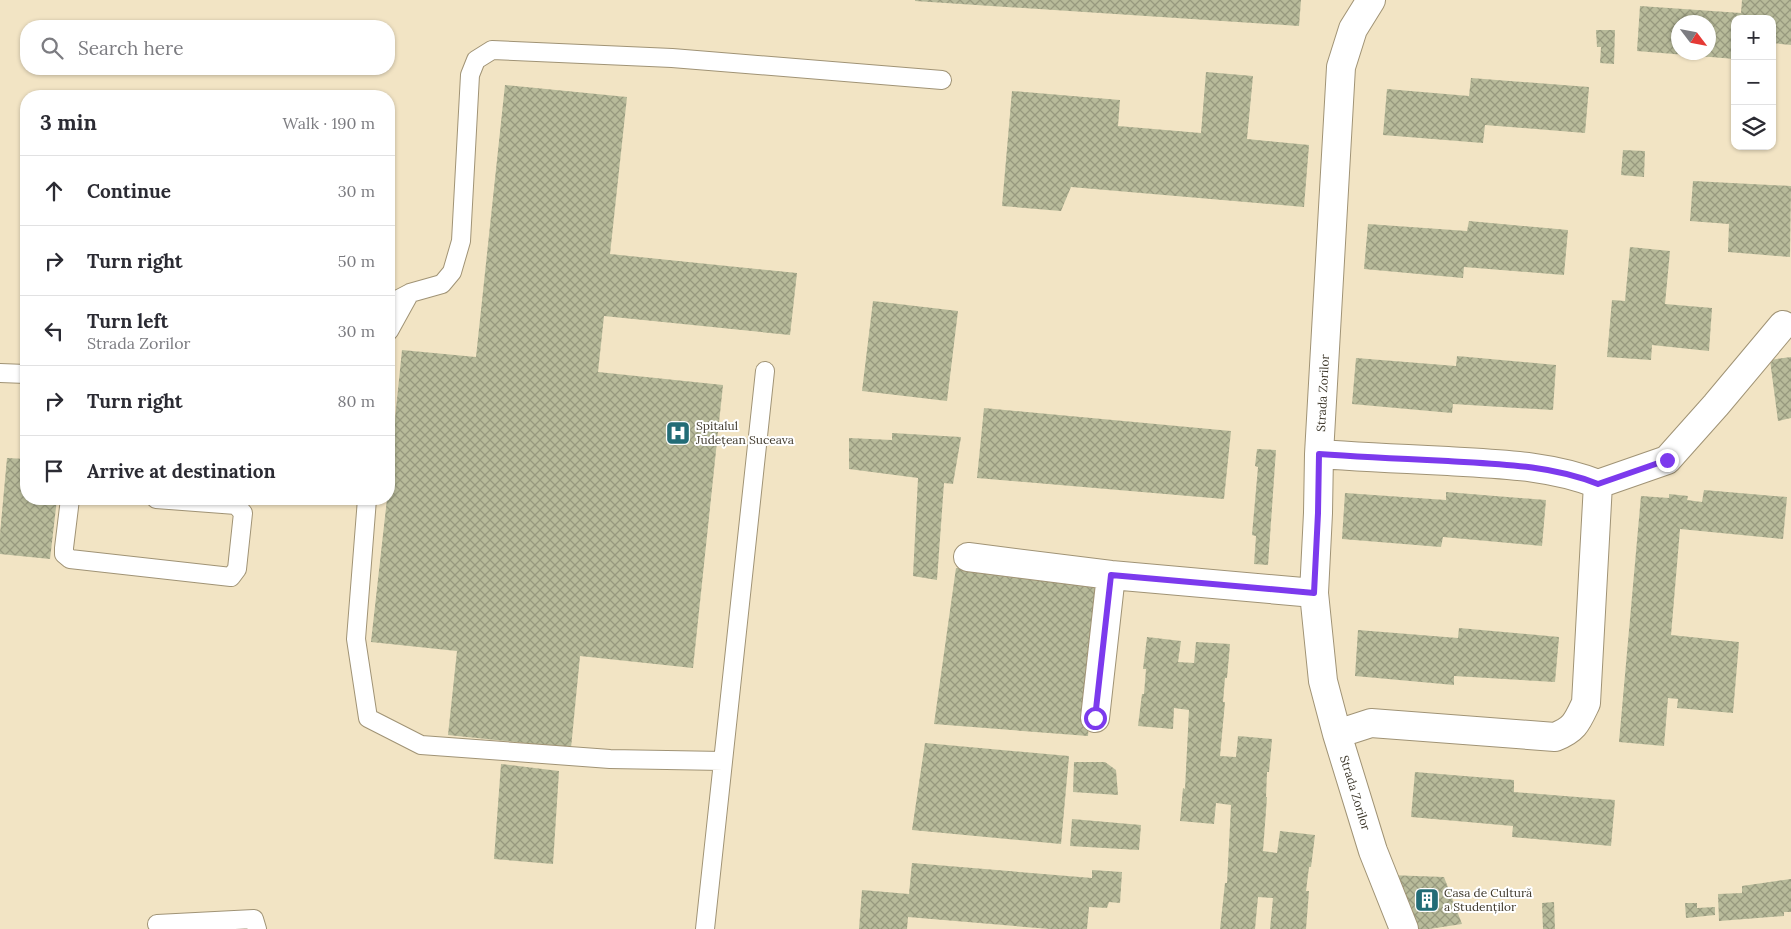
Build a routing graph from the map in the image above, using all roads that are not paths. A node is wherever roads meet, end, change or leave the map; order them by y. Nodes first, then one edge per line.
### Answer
1 (1371, 0) edge
2 (942, 80) dead end
3 (410, 293) junction
4 (395, 301) edge
5 (395, 320) edge
6 (1783, 325) dead end
7 (765, 371) dead end
8 (0, 373) edge
9 (20, 374) edge
10 (1319, 454) junction
11 (1598, 484) junction
12 (69, 505) edge
13 (236, 505) edge
14 (367, 505) edge
15 (968, 557) dead end
16 (1111, 575) junction
17 (1314, 593) junction
18 (1095, 718) dead end
19 (1337, 734) junction
20 (723, 761) junction
21 (158, 924) dead end
22 (257, 929) edge
23 (705, 929) edge
24 (1404, 929) edge

1 - 10 street, Strada Zorilor
2 - 3 lane
3 - 4 lane
3 - 5 lane
6 - 11 street
7 - 20 lane
8 - 9 lane
10 - 11 street
10 - 17 street, Strada Zorilor
11 - 19 street
12 - 13 lane
14 - 20 lane
15 - 16 street
16 - 17 street
16 - 18 street
17 - 19 street, Strada Zorilor
19 - 24 street, Strada Zorilor
20 - 23 lane
21 - 22 lane

